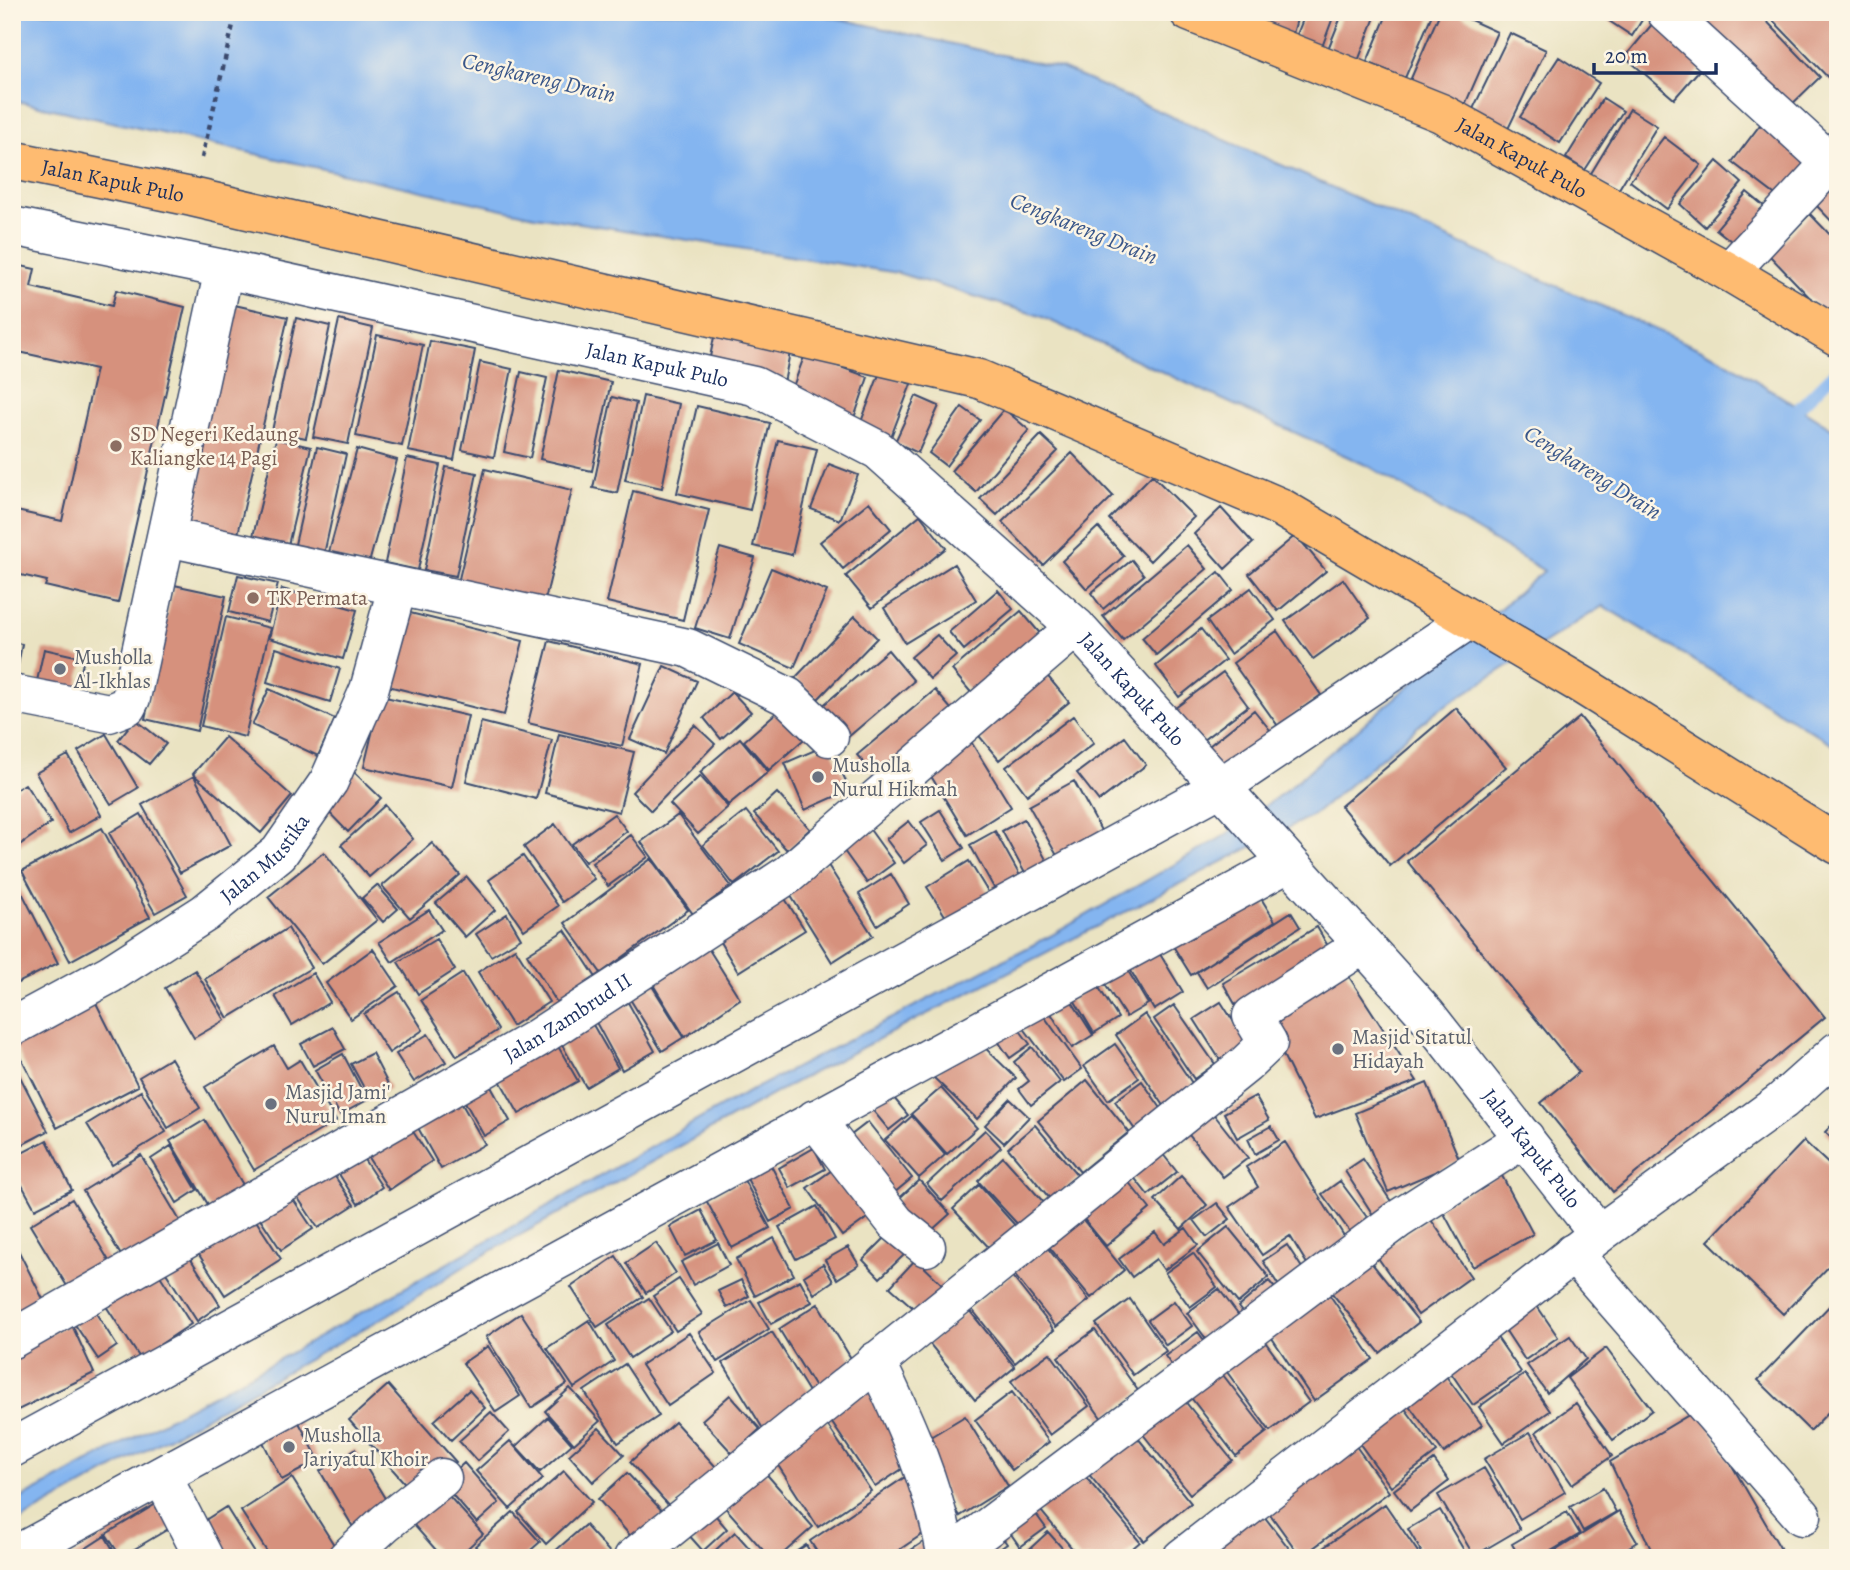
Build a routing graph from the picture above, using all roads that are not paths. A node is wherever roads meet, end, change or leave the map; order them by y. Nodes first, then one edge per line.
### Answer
1 (1189, 12) edge
2 (1666, 12) edge
3 (12, 160) edge
4 (1817, 177) edge
5 (12, 226) edge
6 (224, 269) junction
7 (1729, 272) junction
8 (1837, 336) edge
9 (167, 537) junction
10 (397, 588) junction
11 (1474, 621) junction
12 (1076, 627) junction
13 (12, 694) edge
14 (829, 737) dead end
15 (1231, 802) junction
16 (1838, 845) edge
17 (1280, 855) junction
18 (1363, 945) junction
19 (12, 1027) edge
20 (1838, 1051) edge
21 (815, 1119) junction
22 (1525, 1138) junction
23 (1586, 1244) junction
24 (926, 1247) dead end
25 (12, 1339) edge
26 (877, 1360) junction
27 (12, 1448) edge
28 (162, 1476) junction
29 (442, 1478) dead end
30 (1802, 1516) dead end
31 (12, 1557) edge
32 (204, 1558) edge
33 (346, 1558) edge
34 (633, 1558) edge
35 (1182, 1558) edge

1 - 7 main road, Jalan Kapuk Pulo
2 - 4 street
3 - 11 main road, Jalan Kapuk Pulo
4 - 7 street
5 - 6 street, Jalan Kapuk Pulo
6 - 9 street
6 - 12 street, Jalan Kapuk Pulo
7 - 8 main road, Jalan Kapuk Pulo
9 - 10 street
9 - 13 street
10 - 14 street
10 - 19 street, Jalan Mustika
11 - 15 street
11 - 16 main road, Jalan Kapuk Pulo
12 - 15 street, Jalan Kapuk Pulo
12 - 25 street, Jalan Zambrud II
15 - 17 street, Jalan Kapuk Pulo
15 - 27 street
17 - 18 street, Jalan Kapuk Pulo
17 - 21 street
18 - 22 street, Jalan Kapuk Pulo
18 - 26 street
20 - 23 street
21 - 24 street
21 - 28 street
22 - 23 street, Jalan Kapuk Pulo
22 - 26 street
23 - 30 street, Jalan Kapuk Pulo
23 - 35 street
26 - 34 street
28 - 31 street
28 - 32 street
29 - 33 street

